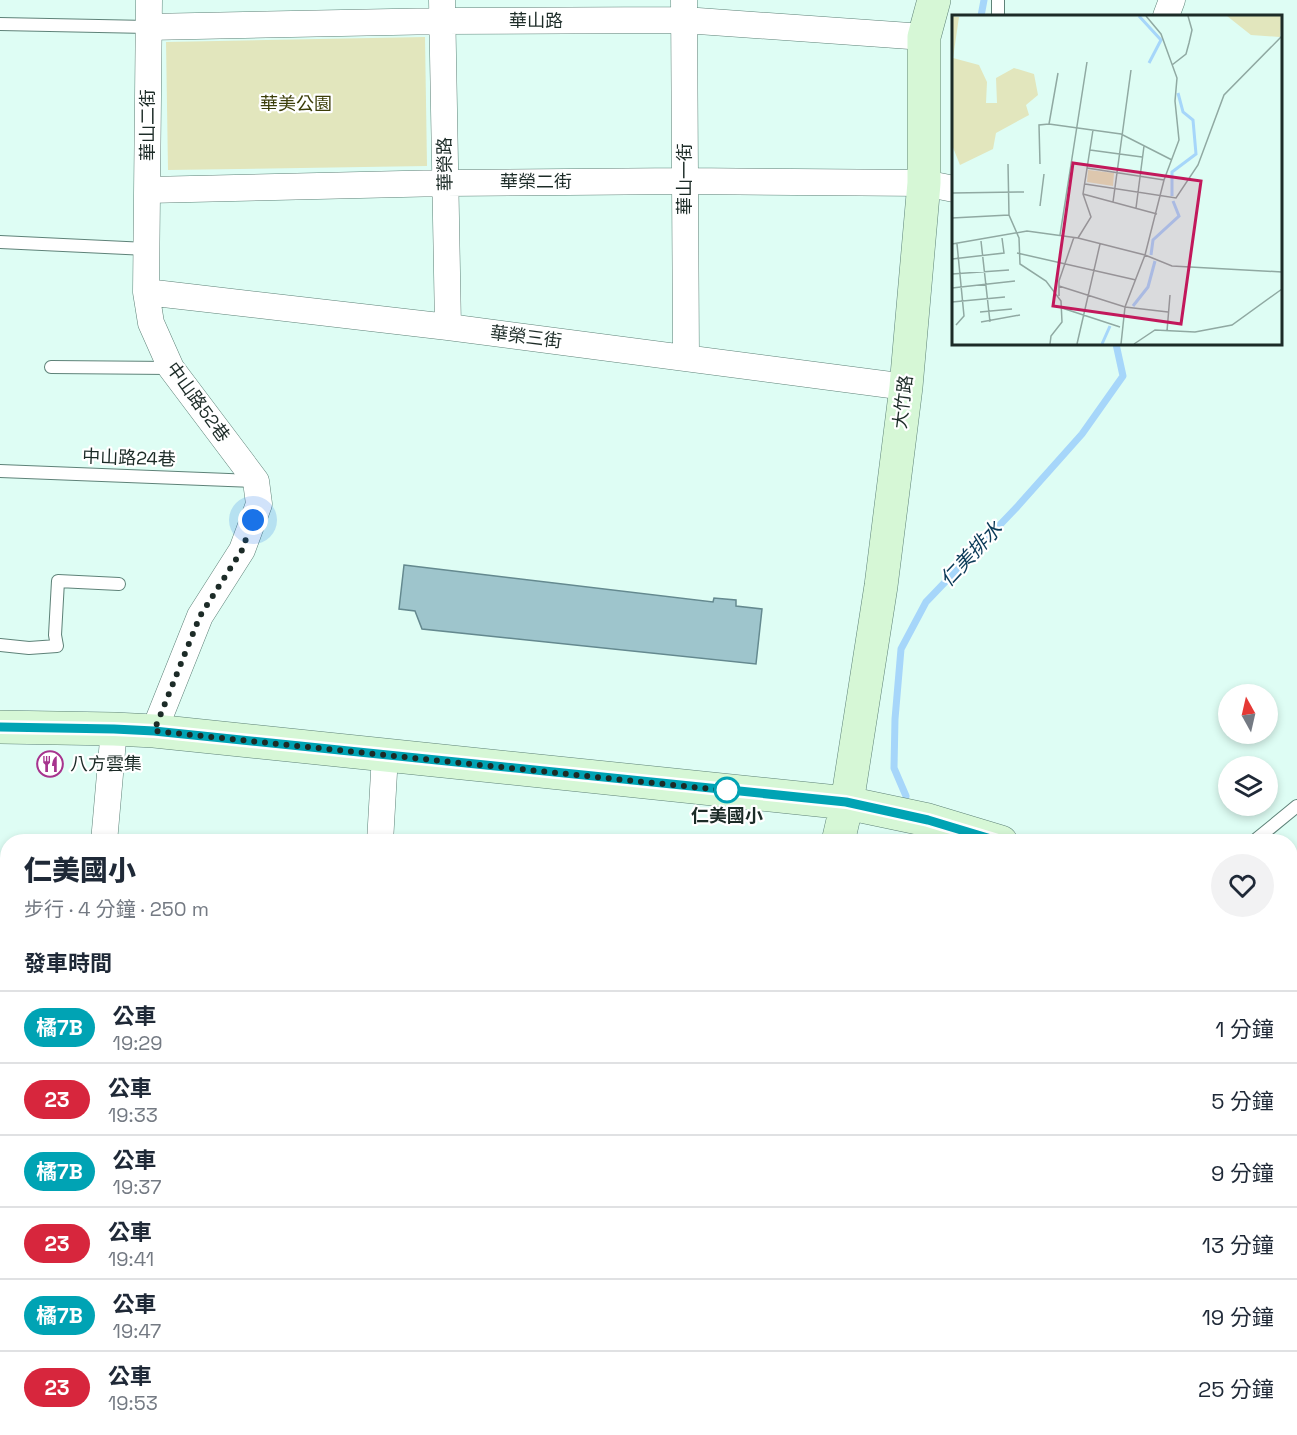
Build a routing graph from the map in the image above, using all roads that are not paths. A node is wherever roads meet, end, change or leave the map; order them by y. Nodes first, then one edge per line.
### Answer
1 (148, 0) edge
2 (934, 0) edge
3 (1172, 0) edge
4 (442, 10) edge
5 (684, 10) edge
6 (1166, 15) edge
7 (0, 24) edge
8 (148, 27) junction
9 (924, 37) junction
10 (685, 181) junction
11 (445, 183) junction
12 (939, 186) edge
13 (148, 190) junction
14 (0, 242) edge
15 (147, 249) junction
16 (146, 292) junction
17 (448, 327) junction
18 (686, 358) junction
19 (51, 367) dead end
20 (171, 368) junction
21 (906, 387) junction
22 (0, 471) edge
23 (256, 481) junction
24 (119, 584) dead end
25 (0, 645) edge
26 (0, 727) edge
27 (114, 729) junction
28 (154, 731) junction
29 (385, 755) junction
30 (846, 802) junction
31 (1297, 806) edge
32 (105, 834) edge
33 (380, 834) edge
34 (839, 834) edge
35 (974, 834) edge
36 (1263, 834) edge

1 - 8 street, 華山二街
2 - 9 street, 大竹路
3 - 6 street
4 - 5 street, 華山路
4 - 8 street, 華山路
4 - 11 street, 華榮路
5 - 9 street, 華山路
5 - 10 street, 華山一街
7 - 8 lane
8 - 13 street, 華山二街
9 - 12 street, 大竹路
10 - 11 street, 華榮二街
10 - 12 street, 華榮二街
10 - 18 street, 華山一街
11 - 13 street, 華榮二街
11 - 17 street, 華榮路
12 - 21 street, 大竹路
13 - 15 street, 華山二街
14 - 15 lane
15 - 16 street, 中山路52巷
16 - 17 street, 華榮三街
16 - 20 street, 中山路52巷
17 - 18 street, 華榮三街
18 - 21 street, 華榮三街
19 - 20 lane
20 - 23 street, 中山路52巷
21 - 30 street, 大竹路
22 - 23 lane, 中山路24巷
23 - 28 street
24 - 25 lane
26 - 27 street
27 - 28 street
27 - 32 street
28 - 29 street
29 - 30 street
29 - 33 street
30 - 34 street, 大竹路
30 - 35 street
31 - 36 lane

